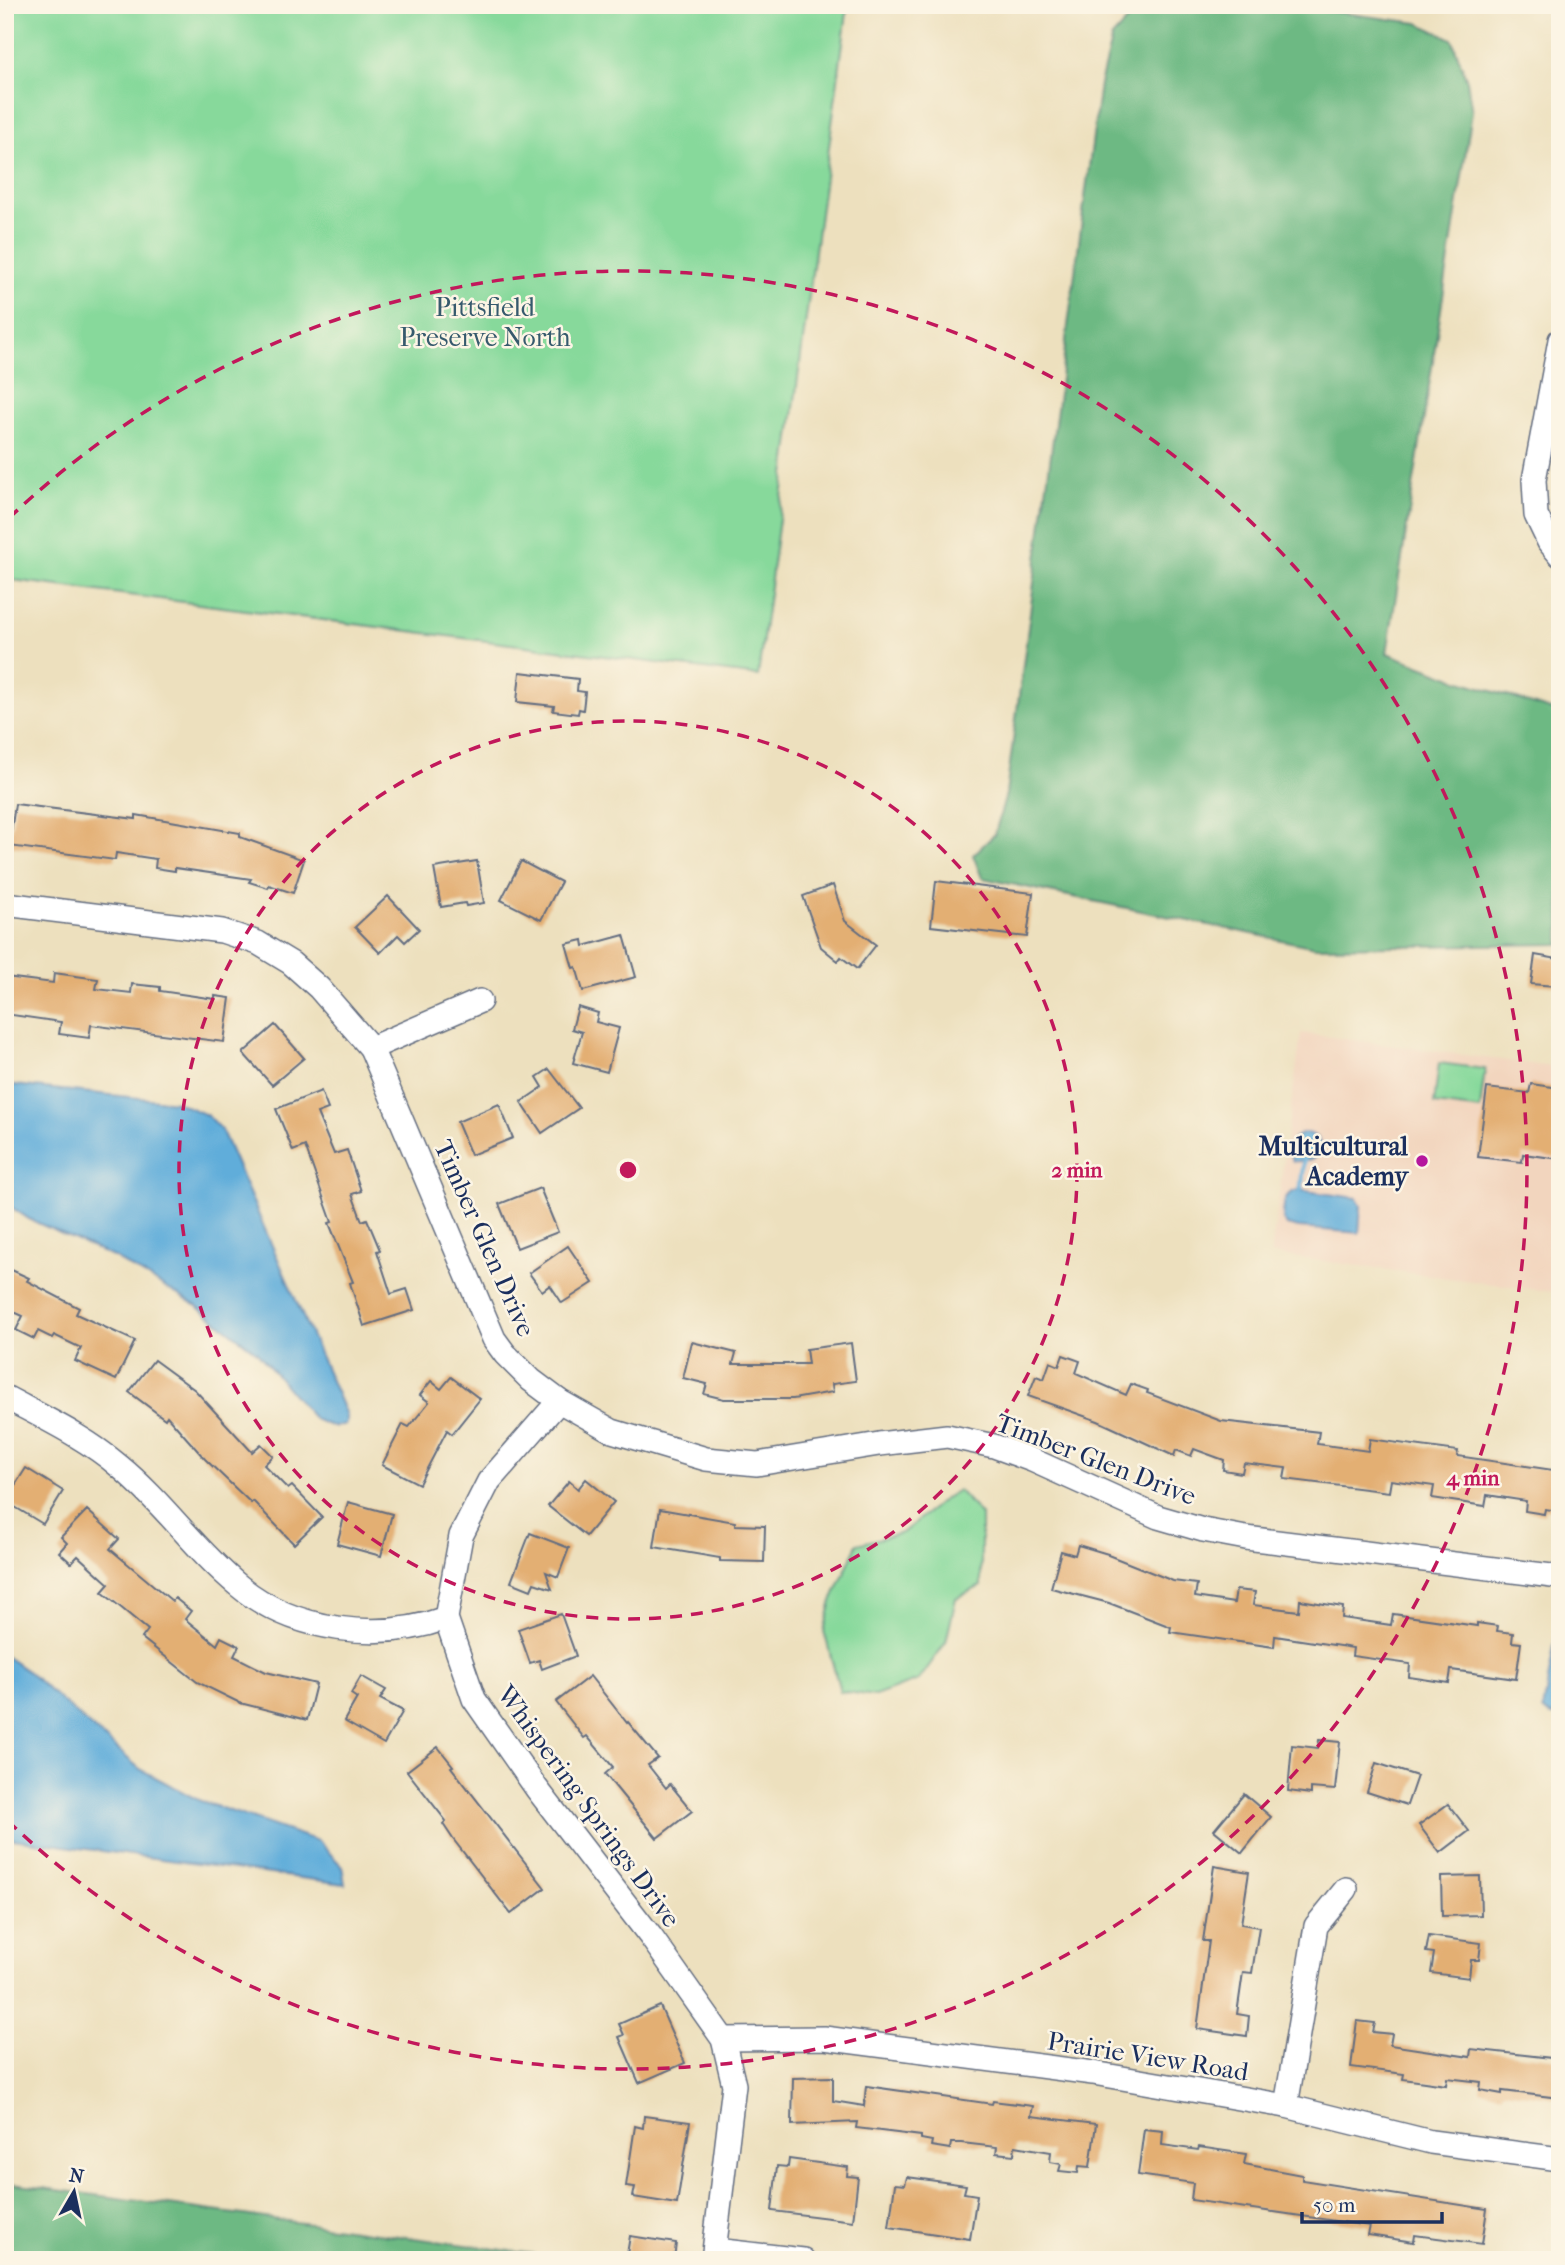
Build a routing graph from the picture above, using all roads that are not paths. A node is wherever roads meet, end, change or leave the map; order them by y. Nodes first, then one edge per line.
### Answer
1 (1560, 340) edge
2 (1560, 555) edge
3 (5, 904) edge
4 (480, 1001) dead end
5 (371, 1048) junction
6 (5, 1396) edge
7 (559, 1401) junction
8 (1560, 1577) edge
9 (446, 1618) junction
10 (1346, 1889) dead end
11 (723, 2039) junction
12 (1286, 2106) junction
13 (1560, 2159) edge
14 (714, 2255) edge
15 (803, 2260) edge

1 - 2 street
3 - 5 street, Timber Glen Drive
4 - 5 street
5 - 7 street, Timber Glen Drive
6 - 9 street
7 - 8 street, Timber Glen Drive
7 - 9 street, Whispering Springs Drive
9 - 11 street, Whispering Springs Drive
10 - 12 street
11 - 12 street, Prairie View Road
11 - 14 street, Whispering Springs Drive
12 - 13 street, Prairie View Road
14 - 15 street

